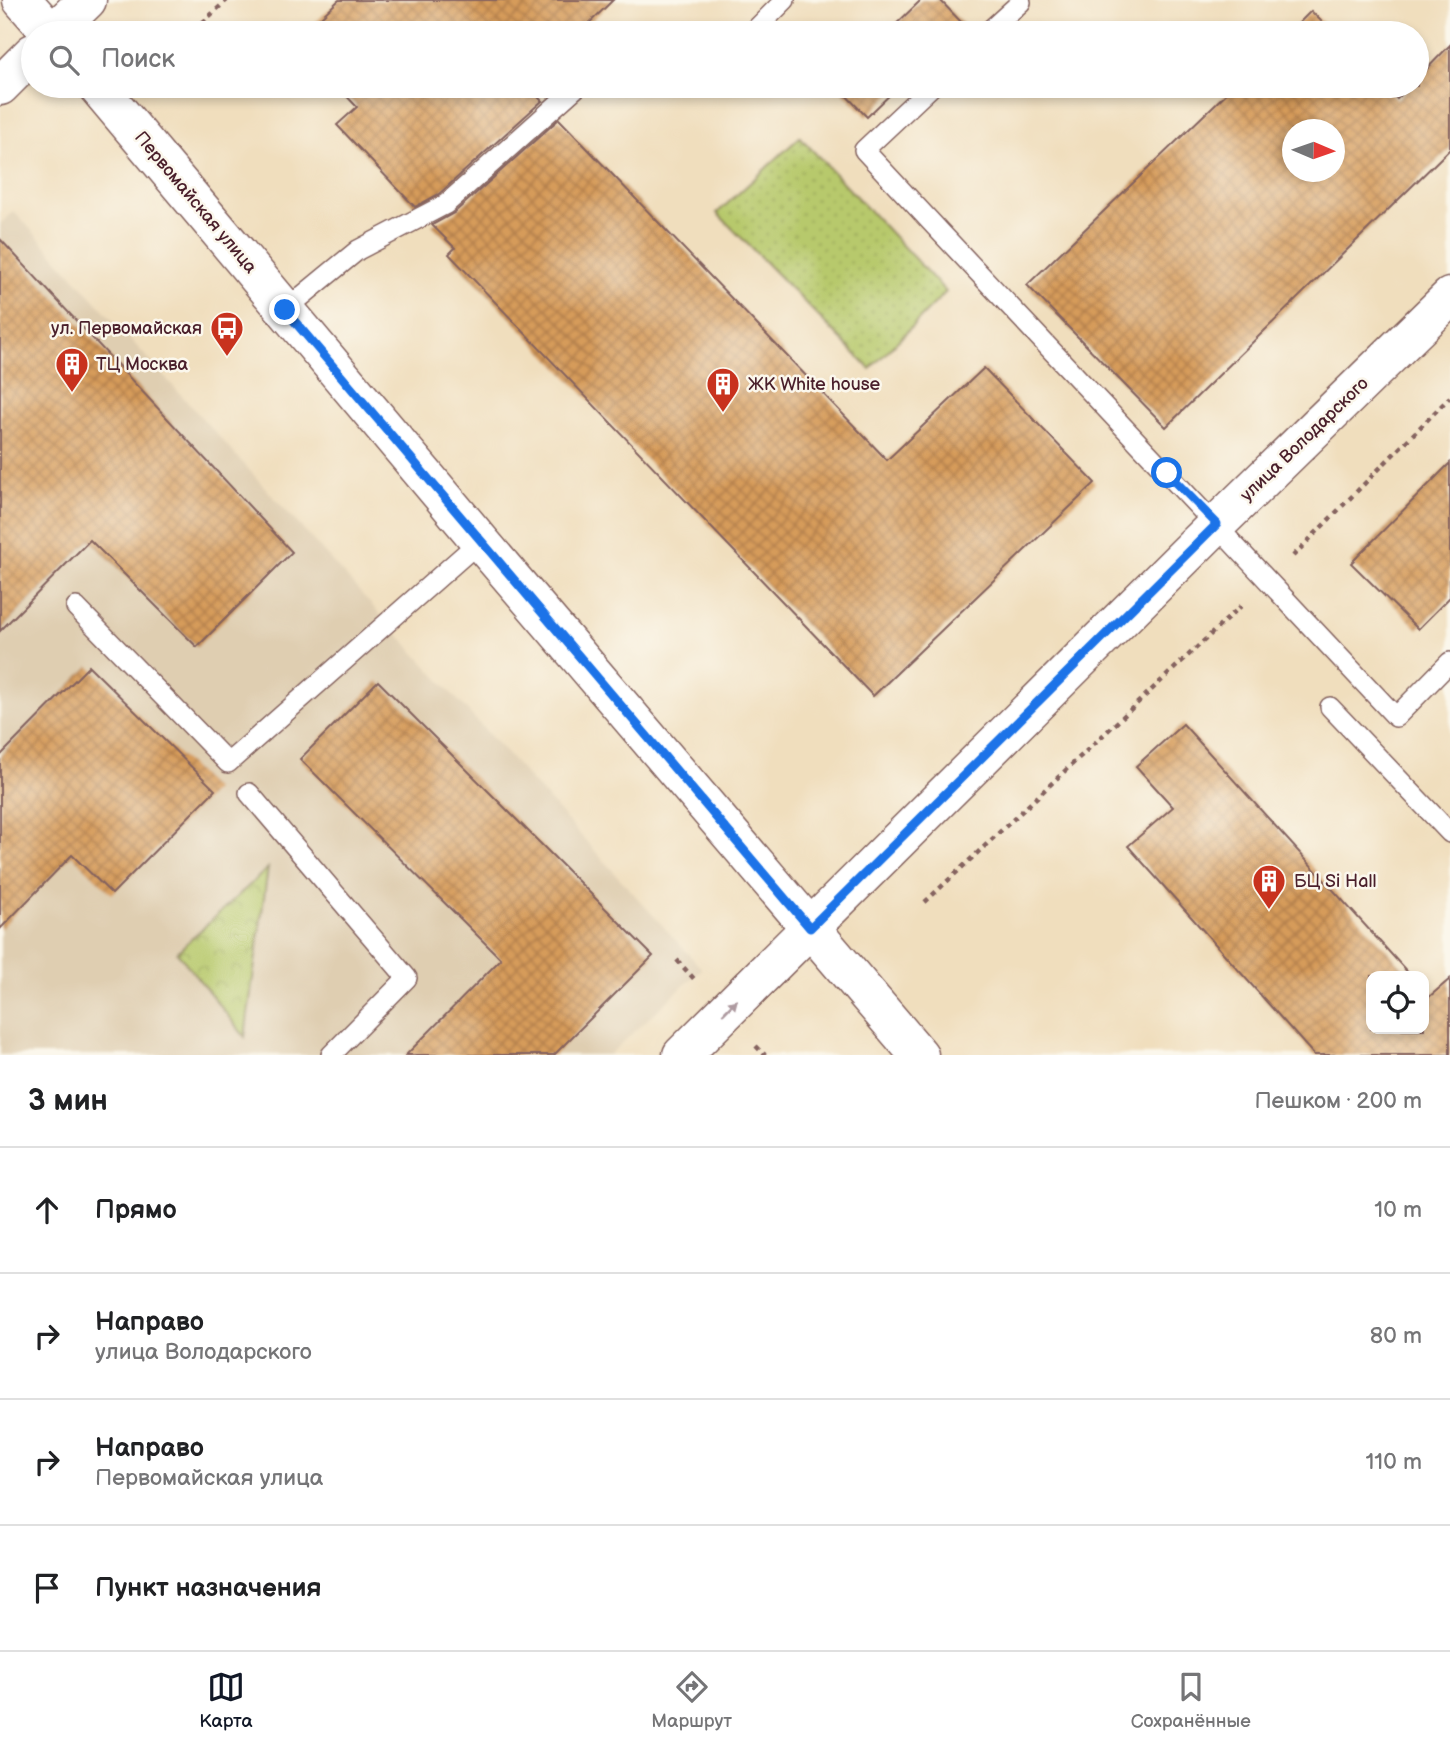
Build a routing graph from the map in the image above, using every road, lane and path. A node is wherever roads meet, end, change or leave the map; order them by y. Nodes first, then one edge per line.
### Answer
1 (22, 0) edge
2 (88, 0) edge
3 (227, 0) edge
4 (785, 0) edge
5 (1021, 2) dead end
6 (41, 21) edge
7 (65, 21) edge
8 (204, 21) edge
9 (764, 21) edge
10 (1001, 21) edge
11 (21, 65) edge
12 (0, 86) edge
13 (107, 98) edge
14 (565, 98) edge
15 (919, 98) edge
16 (1450, 298) edge
17 (285, 310) junction
18 (1450, 397) edge
19 (1217, 524) junction
20 (480, 541) junction
21 (1268, 582) junction
22 (76, 607) dead end
23 (1450, 662) edge
24 (1331, 707) dead end
25 (249, 793) dead end
26 (1450, 833) edge
27 (925, 902) dead end
28 (810, 928) junction
29 (331, 1055) edge
30 (682, 1055) edge
31 (919, 1055) edge

1 - 6 street
2 - 7 street
3 - 8 path
4 - 9 lane
5 - 10 lane
11 - 12 street
13 - 17 street, Первомайская улица
14 - 17 lane
15 - 19 lane
16 - 19 street, улица Володарского
17 - 20 street, Первомайская улица
18 - 21 path
19 - 21 lane
19 - 28 street, улица Володарского
20 - 22 lane
20 - 28 street, Первомайская улица
21 - 23 lane
21 - 27 path
24 - 26 lane
25 - 29 lane
30 -> 28 street, улица Володарского
28 - 31 street, Первомайская улица

